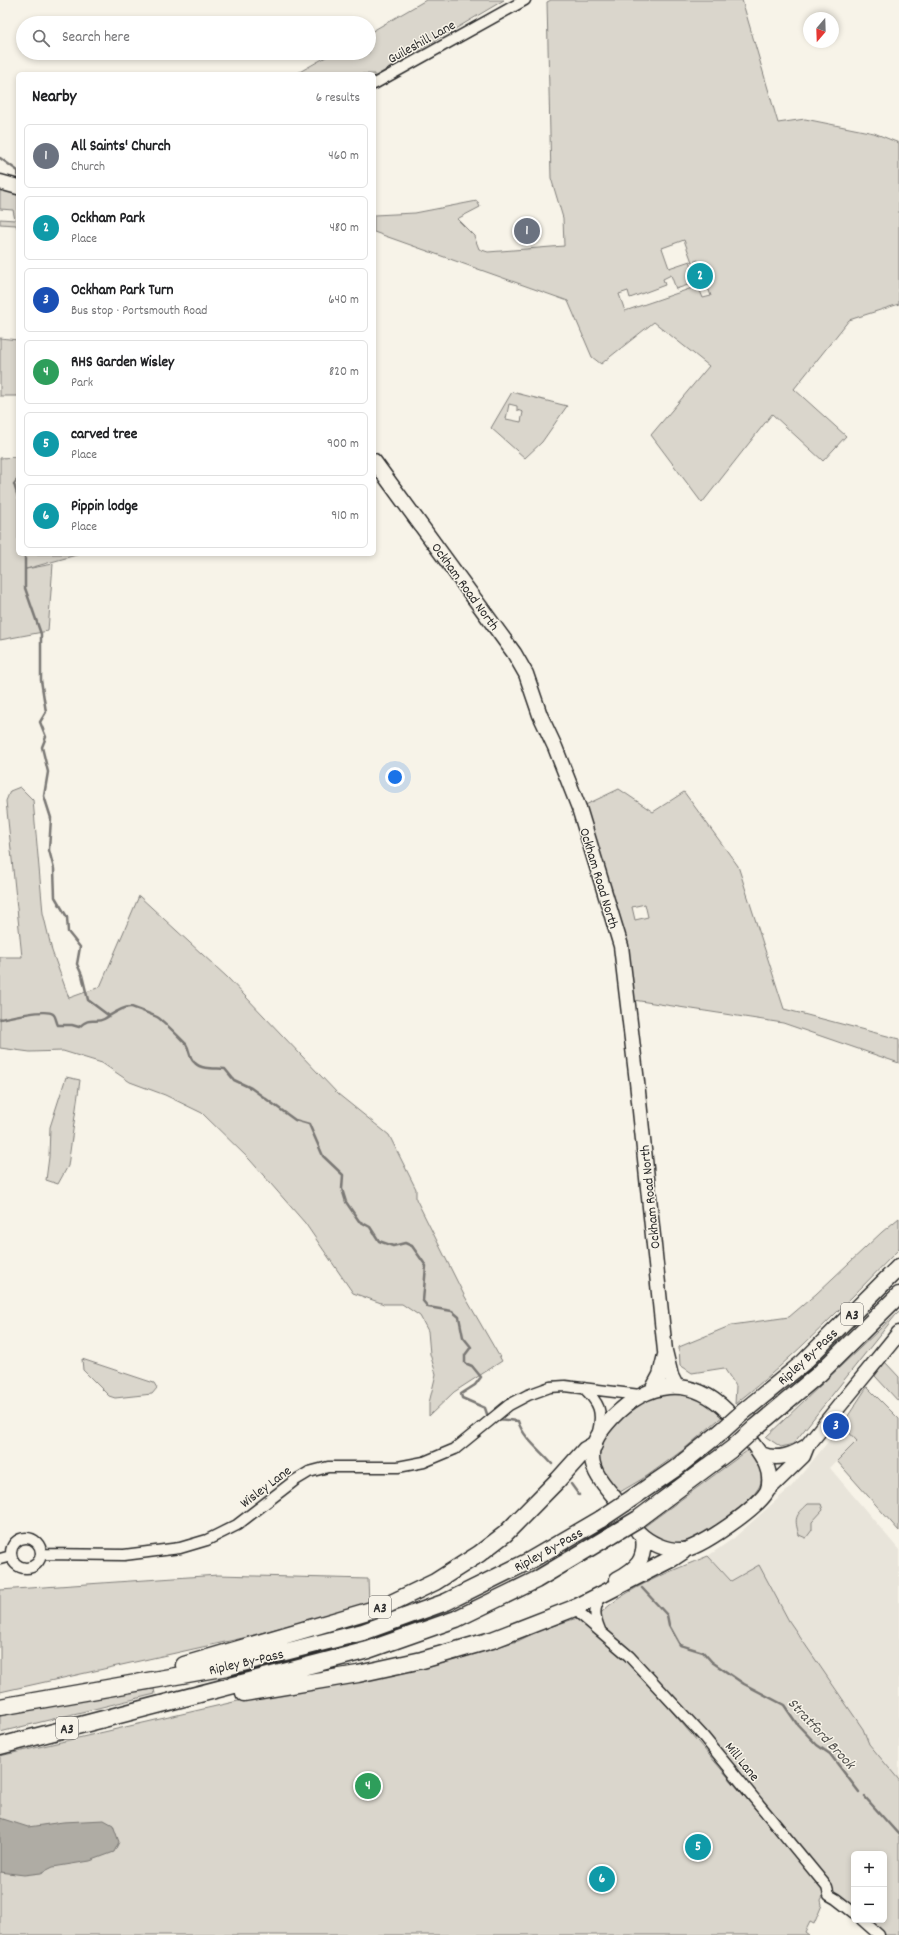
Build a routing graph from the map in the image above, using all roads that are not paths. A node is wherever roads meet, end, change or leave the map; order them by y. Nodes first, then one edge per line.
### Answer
1 (525, 0) edge
2 (376, 83) edge
3 (0, 182) edge
4 (16, 186) edge
5 (376, 464) edge
6 (899, 1266) edge
7 (899, 1295) edge
8 (899, 1333) edge
9 (665, 1351) junction
10 (676, 1386) junction
11 (584, 1388) junction
12 (646, 1392) junction
13 (727, 1411) dead end
14 (596, 1440) junction
15 (807, 1446) junction
16 (768, 1490) junction
17 (619, 1500) junction
18 (640, 1529) junction
19 (683, 1550) junction
20 (42, 1554) junction
21 (11, 1556) junction
22 (0, 1559) edge
23 (602, 1595) junction
24 (577, 1607) junction
25 (601, 1632) junction
26 (119, 1687) junction
27 (0, 1707) edge
28 (134, 1712) junction
29 (0, 1746) edge
30 (851, 1911) edge
31 (866, 1923) edge
32 (880, 1935) edge

1 - 2 street, Guileshill Lane
3 - 4 main road
5 - 9 main road, Ockham Road North
6 - 17 highway, Ripley By-Pass / A3, bridge
7 - 18 highway, Ripley By-Pass / A3, bridge
8 - 15 main road
9 - 10 main road, Ockham Road North
9 - 12 main road, Ockham Road North
10 - 12 main road
10 - 13 main road
11 - 12 street, Wisley Lane
11 - 14 street
11 - 20 street, Wisley Lane
12 - 14 main road
14 - 17 main road
14 - 26 highway, A3
15 - 16 main road
15 - 16 main road
16 - 19 main road
17 - 26 highway, Ripley By-Pass / A3, bridge
18 - 19 main road
18 - 24 main road
18 - 28 highway, Ripley By-Pass / A3, bridge
19 - 23 highway, A3
20 - 21 street
20 - 21 street
21 - 22 street
23 - 24 highway, A3
23 - 25 street
24 - 25 street, Mill Lane
24 - 28 highway, A3
25 - 30 street, Mill Lane
26 - 27 highway, A3
28 - 29 highway, A3
31 - 32 street

